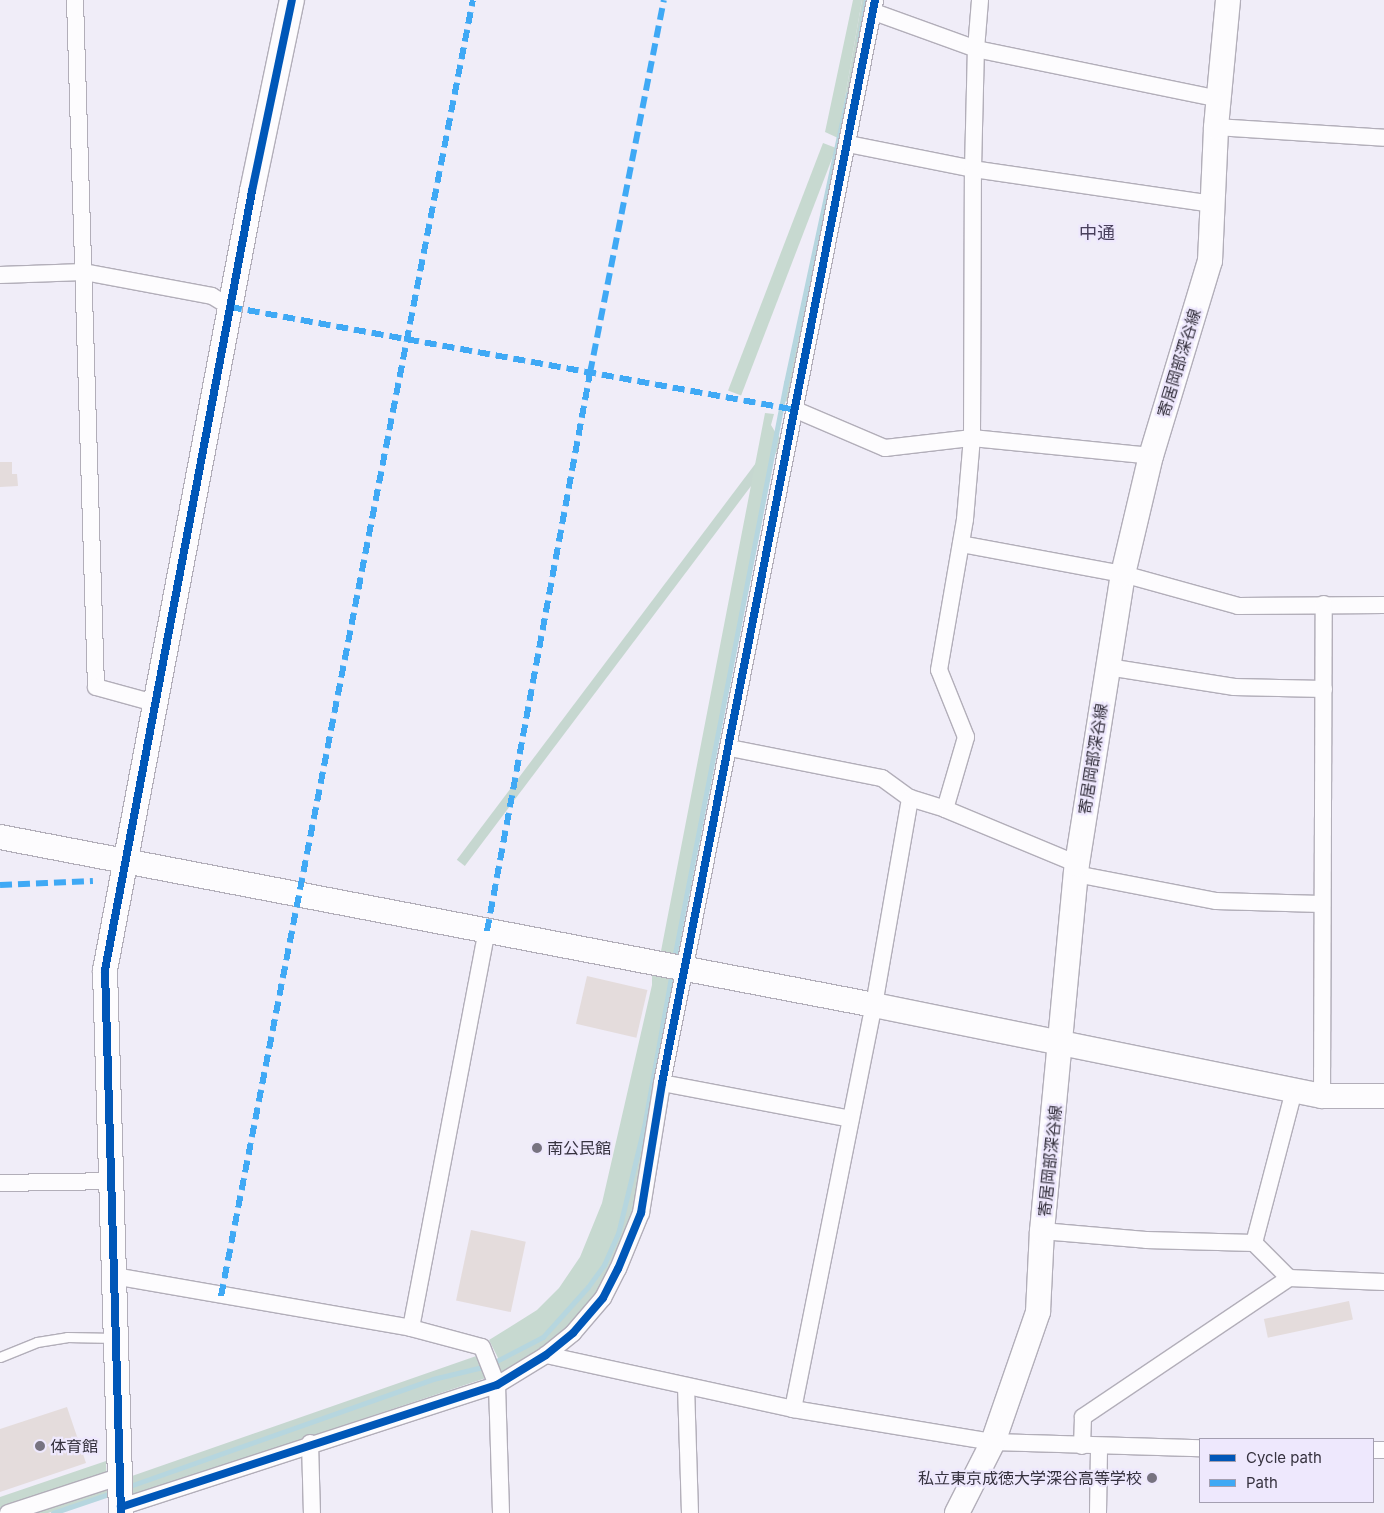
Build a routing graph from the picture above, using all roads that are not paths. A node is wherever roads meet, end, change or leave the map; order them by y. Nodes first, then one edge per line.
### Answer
1 (76, 0) edge
2 (292, 0) edge
3 (980, 0) edge
4 (1228, 0) edge
5 (875, 6) edge
6 (976, 49) junction
7 (1219, 99) junction
8 (1216, 127) junction
9 (1384, 138) edge
10 (848, 144) junction
11 (972, 169) junction
12 (1212, 204) junction
13 (84, 272) junction
14 (0, 275) edge
15 (230, 307) junction
16 (796, 410) junction
17 (972, 438) junction
18 (1151, 456) junction
19 (961, 544) junction
20 (1123, 574) junction
21 (1324, 604) junction
22 (1384, 605) edge
23 (1108, 667) junction
24 (1324, 689) junction
25 (154, 703) junction
26 (730, 748) junction
27 (910, 798) junction
28 (945, 809) junction
29 (0, 837) edge
30 (124, 861) junction
31 (1076, 869) junction
32 (1321, 904) junction
33 (487, 931) junction
34 (686, 971) junction
35 (874, 1005) junction
36 (1062, 1045) junction
37 (662, 1083) junction
38 (1294, 1090) junction
39 (1322, 1096) junction
40 (1384, 1096) edge
41 (851, 1119) junction
42 (112, 1181) junction
43 (0, 1182) edge
44 (1042, 1232) junction
45 (1254, 1243) junction
46 (114, 1276) junction
47 (1289, 1278) junction
48 (1384, 1282) edge
49 (411, 1328) junction
50 (115, 1338) junction
51 (546, 1355) junction
52 (0, 1357) edge
53 (496, 1380) junction
54 (686, 1386) junction
55 (793, 1409) junction
56 (993, 1442) junction
57 (310, 1443) junction
58 (1082, 1446) junction
59 (1099, 1447) junction
60 (1199, 1448) edge
61 (121, 1476) junction
62 (121, 1510) edge
63 (8, 1513) edge
64 (312, 1513) edge
65 (501, 1513) edge
66 (690, 1513) edge
67 (957, 1513) edge
68 (1098, 1513) edge

1 - 13 street
2 - 15 street
3 - 6 street
4 - 7 street, 寄居岡部深谷線
5 - 6 street
5 - 10 street
6 - 7 street
6 - 11 street
7 - 8 street, 寄居岡部深谷線
8 - 9 street
8 - 12 street, 寄居岡部深谷線
10 - 11 street
10 - 16 street
11 - 12 street
11 - 17 street
12 - 18 street, 寄居岡部深谷線
13 - 14 street
13 - 15 street
13 - 25 street
15 - 25 street
16 - 17 street
16 - 26 street
17 - 18 street
17 - 19 street
18 - 20 street, 寄居岡部深谷線
19 - 20 street
19 - 28 street
20 - 21 street
20 - 23 street, 寄居岡部深谷線
21 - 22 street
21 - 24 street
23 - 24 street
23 - 31 street, 寄居岡部深谷線
24 - 32 street
25 - 30 street
26 - 27 street
26 - 34 street
27 - 28 street
27 - 35 street
28 - 31 street
29 - 30 street
30 - 33 street
30 - 42 street
31 - 32 street
31 - 36 street, 寄居岡部深谷線
32 - 39 street
33 - 34 street
33 - 49 street
34 - 35 street
34 - 37 street
35 - 36 street
35 - 41 street
36 - 38 street
36 - 44 street, 寄居岡部深谷線
37 - 41 street
37 - 51 street
38 - 39 street
38 - 45 street
39 - 40 street
41 - 55 street
42 - 43 street
42 - 46 street
44 - 45 street
44 - 56 street, 寄居岡部深谷線
45 - 47 street
46 - 49 street
46 - 50 street
47 - 48 street
47 - 58 street
49 - 53 street
50 - 52 lane
50 - 61 street
51 - 53 street
51 - 54 street
53 - 57 street
53 - 65 street
54 - 55 street
54 - 66 street
55 - 56 street
56 - 58 street
56 - 67 street, 寄居岡部深谷線
57 - 62 street
57 - 64 street
58 - 59 street
59 - 60 street
59 - 68 street
61 - 62 street
61 - 63 street

